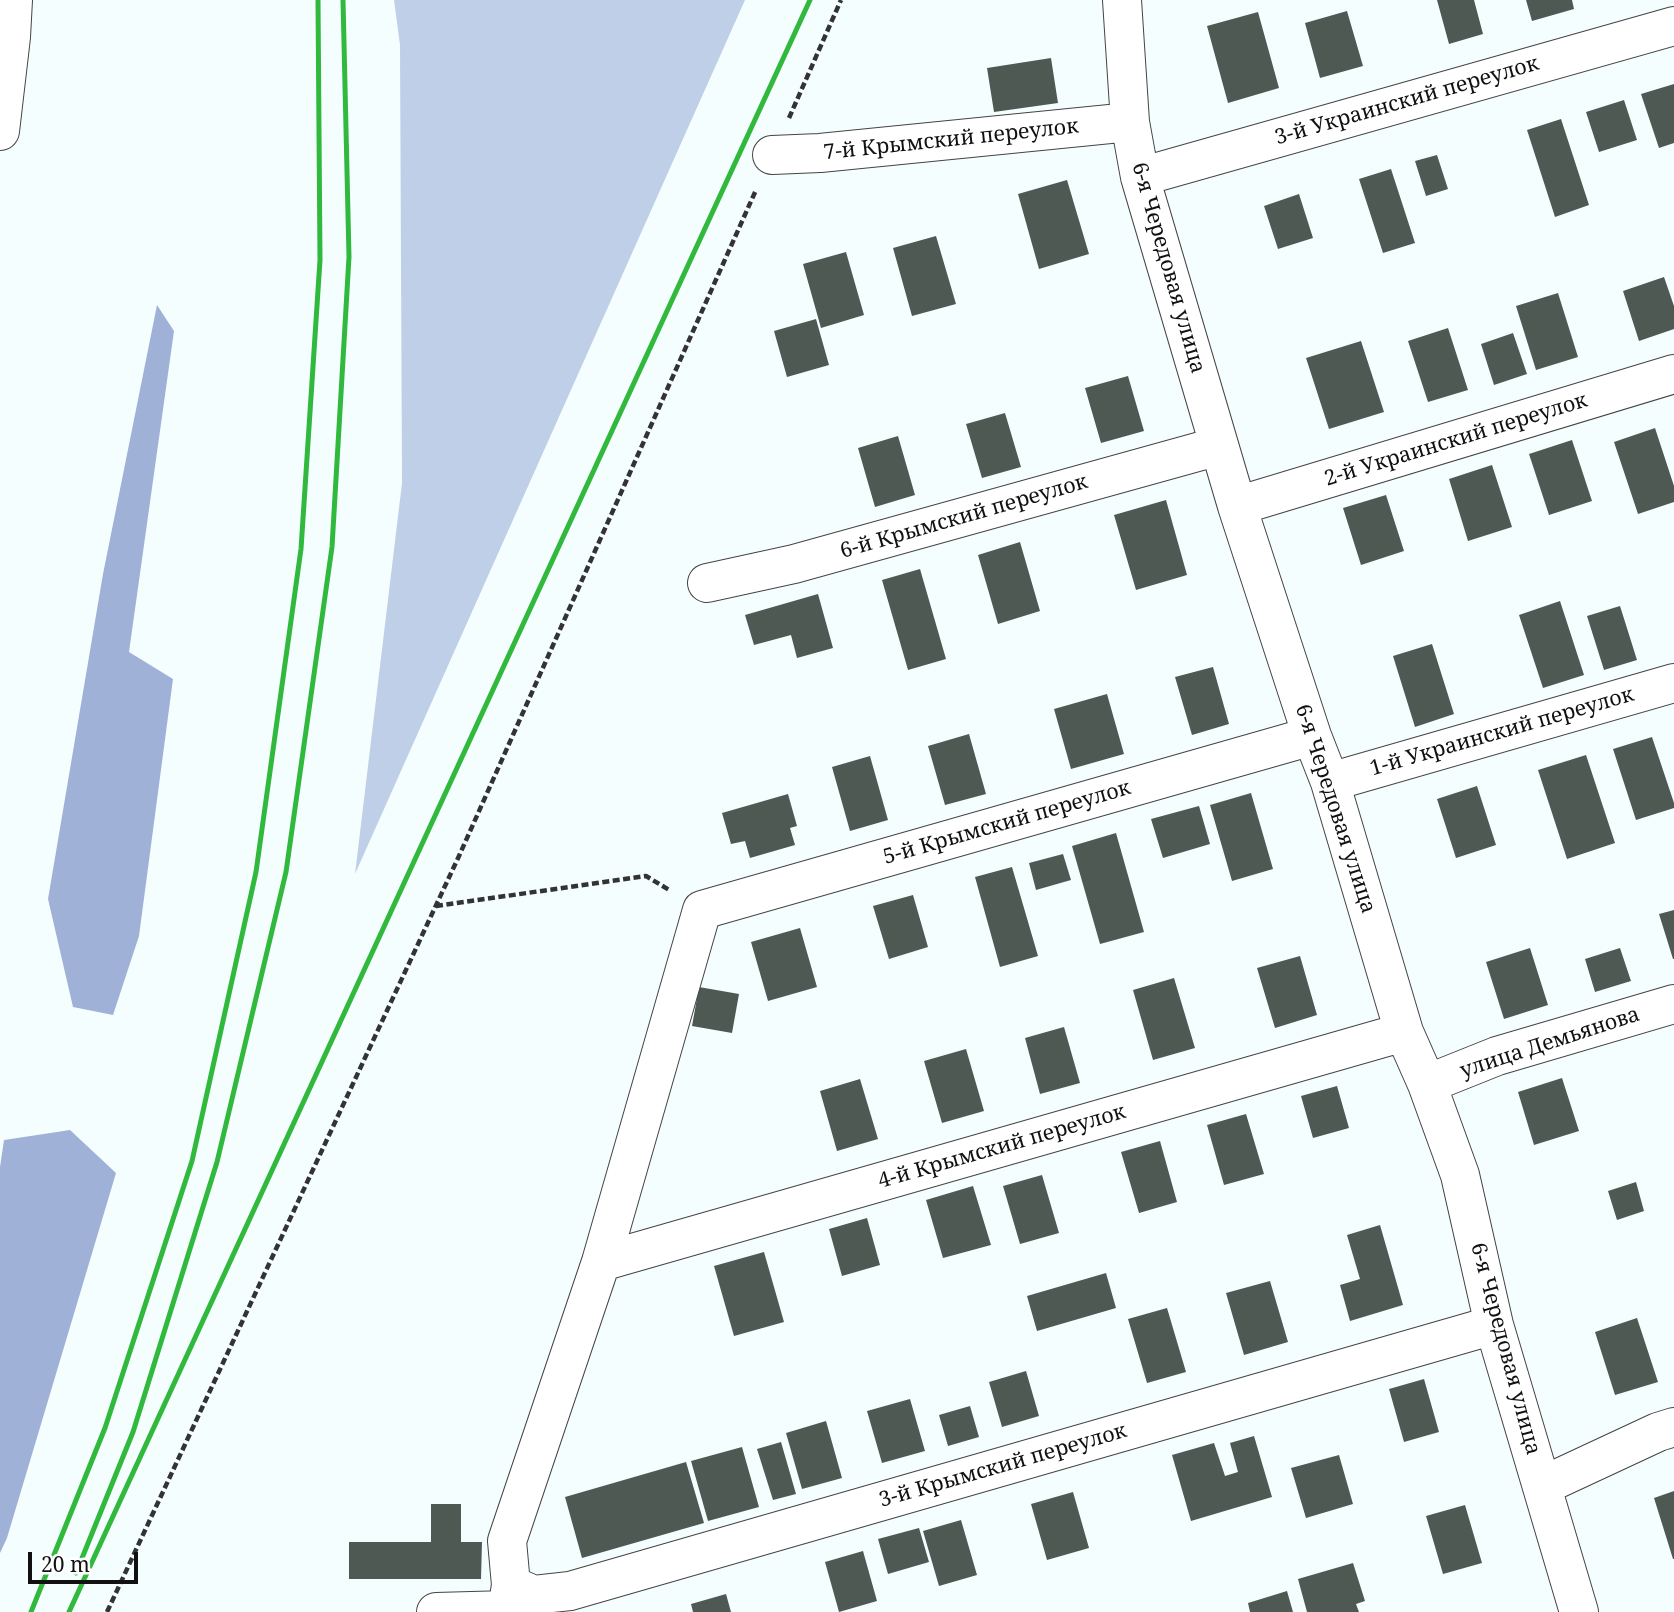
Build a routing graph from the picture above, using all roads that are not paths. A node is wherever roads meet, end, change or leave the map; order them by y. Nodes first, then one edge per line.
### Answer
1 (13, 0) edge
2 (1122, 0) edge
3 (1674, 26) edge
4 (1130, 122) junction
5 (0, 131) edge
6 (772, 155) road end
7 (1140, 177) junction
8 (1674, 374) edge
9 (1219, 446) junction
10 (1237, 506) junction
11 (707, 583) dead end
12 (1674, 683) edge
13 (1312, 736) junction
14 (1330, 782) junction
15 (1674, 1004) edge
16 (1404, 1032) junction
17 (1427, 1084) junction
18 (601, 1262) junction
19 (1494, 1325) junction
20 (1674, 1427) edge
21 (1542, 1486) junction
22 (509, 1603) edge
23 (436, 1612) edge
24 (1577, 1612) edge

1 - 5 street
2 - 4 street, 6-я Чередовая улица
3 - 7 street, 3-й Украинский переулок
4 - 6 street, 7-й Крымский переулок
4 - 7 street, 6-я Чередовая улица
7 - 9 street, 6-я Чередовая улица
8 - 10 street, 2-й Украинский переулок
9 - 10 street, 6-я Чередовая улица
9 - 11 street, 6-й Крымский переулок
10 - 13 street, 6-я Чередовая улица
12 - 14 street, 1-й Украинский переулок
13 - 14 street, 6-я Чередовая улица
13 - 18 street, 5-й Крымский переулок
14 - 16 street, 6-я Чередовая улица
15 - 17 street, улица Демьянова
16 - 17 street, 6-я Чередовая улица
16 - 18 street, 4-й Крымский переулок
17 - 19 street, 6-я Чередовая улица
18 - 22 street
19 - 21 street, 6-я Чередовая улица
19 - 22 street, 3-й Крымский переулок
20 - 21 street
21 - 24 street, 6-я Чередовая улица
22 - 23 street, 3-й Крымский переулок

